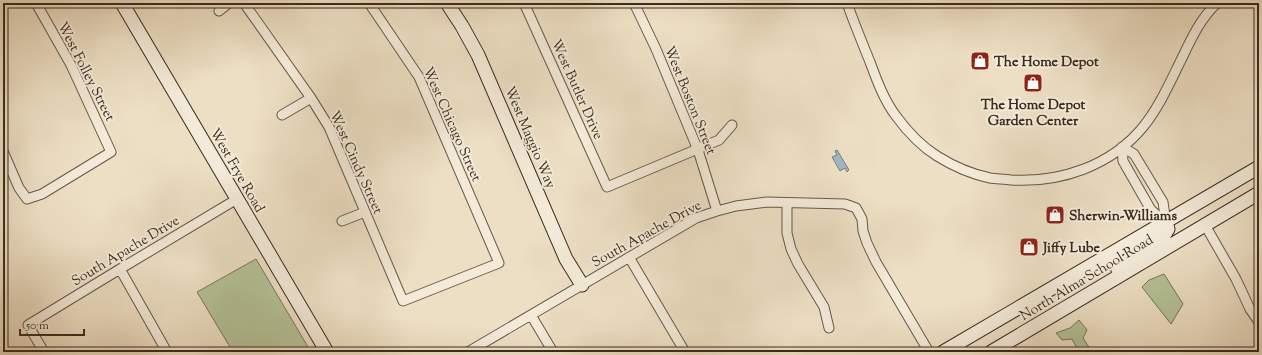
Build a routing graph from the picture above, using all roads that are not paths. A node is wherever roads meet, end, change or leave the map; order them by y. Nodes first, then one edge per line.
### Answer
1 (36, 3) edge
2 (122, 3) edge
3 (229, 3) edge
4 (244, 3) edge
5 (447, 3) edge
6 (524, 3) edge
7 (634, 3) edge
8 (847, 3) edge
9 (1217, 3) edge
10 (374, 5) edge
11 (220, 11) dead end
12 (311, 98) junction
13 (282, 115) dead end
14 (732, 125) dead end
15 (1122, 147) junction
16 (698, 150) junction
17 (3, 151) edge
18 (1259, 167) edge
19 (1259, 193) edge
20 (237, 200) junction
21 (787, 203) junction
22 (717, 210) junction
23 (365, 212) junction
24 (342, 221) dead end
25 (1166, 223) junction
26 (1205, 225) junction
27 (629, 257) junction
28 (120, 269) junction
29 (1109, 281) junction
30 (582, 285) junction
31 (403, 301) joint
32 (531, 315) junction
33 (1259, 322) edge
34 (829, 328) dead end
35 (44, 352) edge
36 (167, 352) edge
37 (327, 352) edge
38 (468, 352) edge
39 (553, 352) edge
40 (685, 352) edge
41 (929, 352) edge
42 (943, 352) edge
43 (991, 352) edge

1 - 17 street, West Folley Street
2 - 20 main road, West Frye Road
3 - 11 street
4 - 12 street, West Cindy Street
5 - 30 main road, West Maggio Way
6 - 16 street, West Butler Drive
7 - 16 street, West Boston Street
8 - 15 street
9 - 15 street
10 - 31 street, West Chicago Street
12 - 13 street
12 - 23 street, West Cindy Street
14 - 16 street
15 - 25 street
15 - 25 street
16 - 22 street, West Boston Street
18 - 25 main road, North Alma School Road
19 - 26 main road, North Alma School Road
20 - 28 street, South Apache Drive
20 - 37 main road, West Frye Road
21 - 22 street, South Apache Drive
21 - 34 street
21 - 41 street, South Apache Drive
22 - 27 street, South Apache Drive
23 - 24 street
23 - 31 street, West Cindy Street
25 - 29 main road
25 - 42 main road, North Alma School Road
26 - 29 main road, North Alma School Road
26 - 33 street
27 - 30 street, South Apache Drive
27 - 40 street
28 - 35 street, South Apache Drive
28 - 36 street
29 - 43 main road, North Alma School Road
30 - 32 street, South Apache Drive
32 - 38 street, South Apache Drive
32 - 39 street

